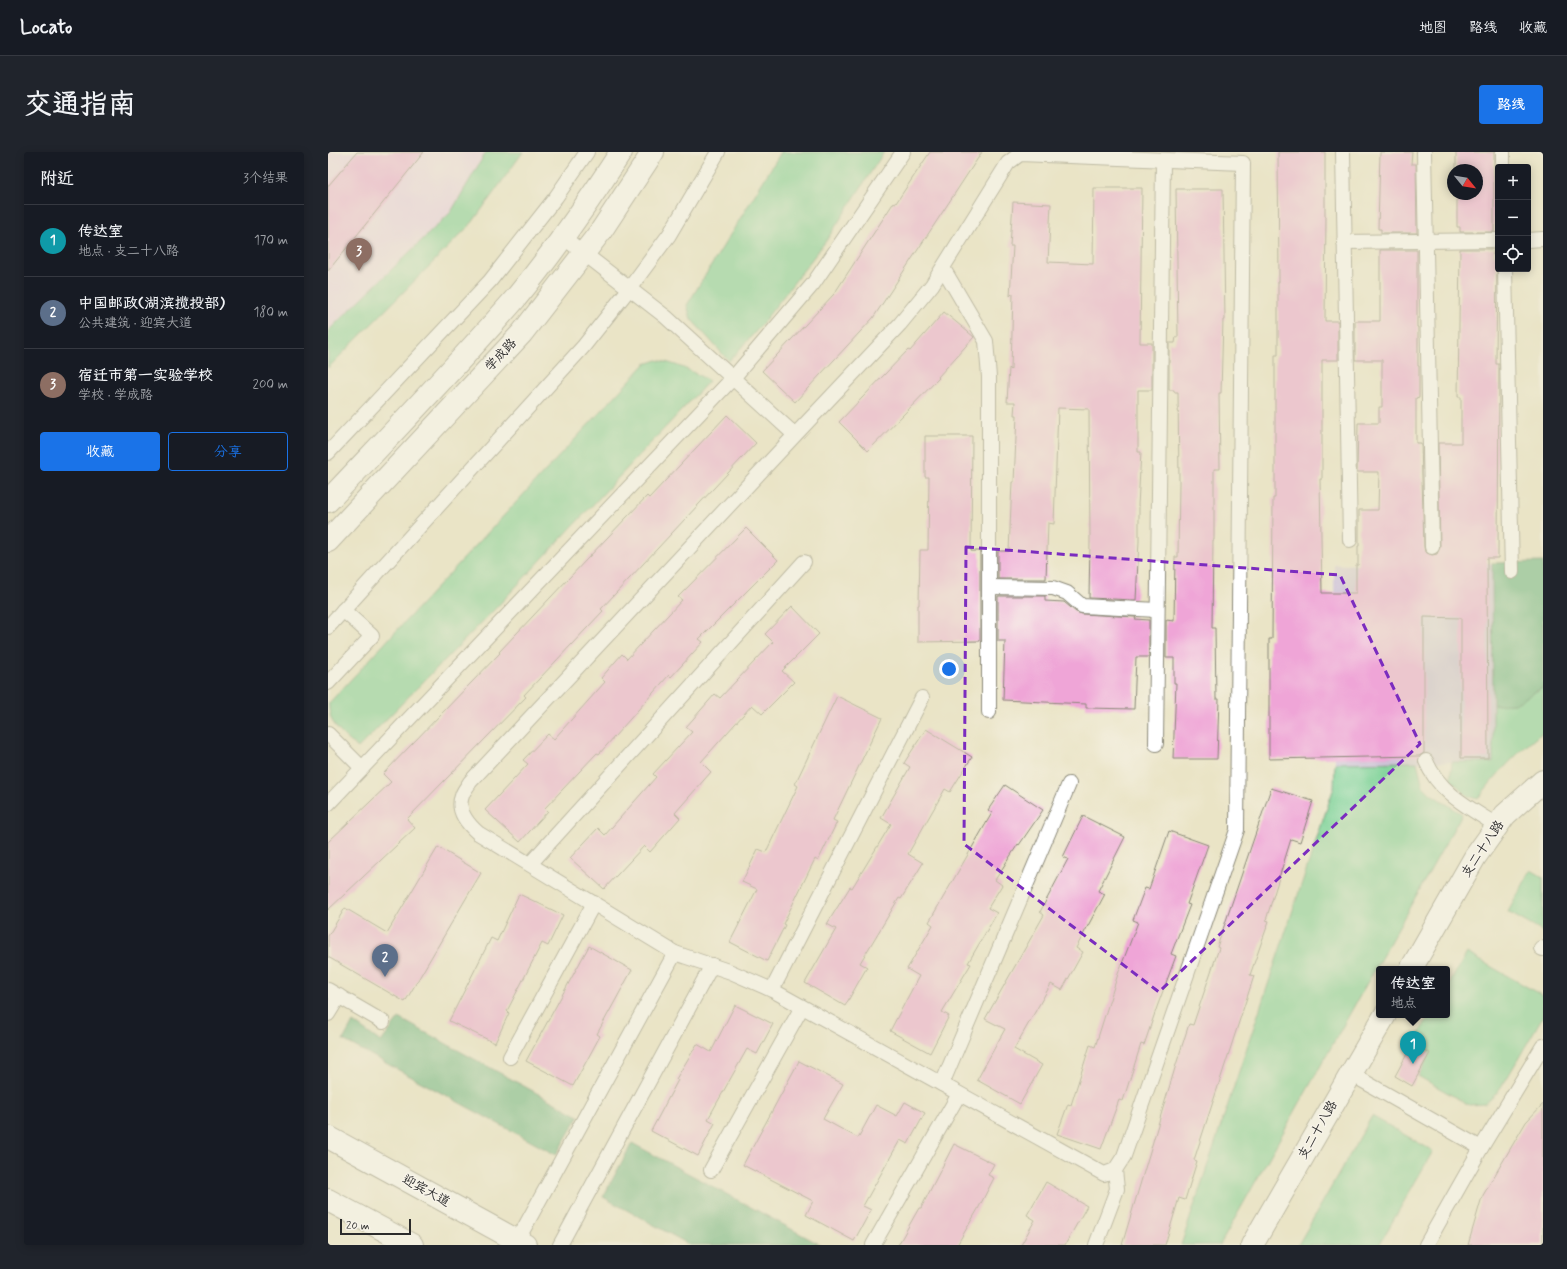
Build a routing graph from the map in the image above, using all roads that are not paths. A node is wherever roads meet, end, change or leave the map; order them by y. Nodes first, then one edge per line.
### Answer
1 (587, 152) edge
2 (621, 152) edge
3 (653, 152) edge
4 (718, 152) edge
5 (903, 152) edge
6 (1343, 152) edge
7 (1424, 152) edge
8 (1503, 152) edge
9 (1020, 153) edge
10 (1243, 158) edge
11 (1163, 160) junction
12 (1503, 164) edge
13 (563, 236) junction
14 (1543, 239) edge
15 (1426, 240) junction
16 (1495, 240) edge
17 (1531, 240) edge
18 (1344, 242) junction
19 (584, 253) junction
20 (943, 268) junction
21 (1505, 272) edge
22 (629, 288) junction
23 (733, 378) junction
24 (796, 435) junction
25 (328, 453) edge
26 (328, 501) edge
27 (1350, 540) dead end
28 (328, 541) edge
29 (1432, 547) dead end
30 (804, 562) dead end
31 (1512, 572) dead end
32 (989, 587) junction
33 (343, 610) junction
34 (1157, 610) junction
35 (328, 627) edge
36 (328, 683) edge
37 (922, 698) dead end
38 (989, 712) dead end
39 (328, 734) edge
40 (1156, 744) dead end
41 (1426, 761) dead end
42 (362, 768) junction
43 (1543, 781) edge
44 (1069, 784) dead end
45 (328, 804) edge
46 (1498, 826) junction
47 (530, 864) junction
48 (594, 903) junction
49 (675, 953) junction
50 (712, 965) junction
51 (1413, 966) edge
52 (772, 990) junction
53 (333, 993) edge
54 (802, 1007) junction
55 (328, 1014) edge
56 (1382, 1018) edge
57 (383, 1022) dead end
58 (1543, 1046) edge
59 (510, 1057) dead end
60 (1350, 1074) junction
61 (942, 1084) junction
62 (959, 1094) junction
63 (328, 1138) edge
64 (1481, 1148) junction
65 (711, 1170) dead end
66 (1115, 1170) junction
67 (328, 1200) edge
68 (521, 1243) edge
69 (412, 1245) edge
70 (560, 1245) edge
71 (873, 1245) edge
72 (1096, 1245) edge
73 (1252, 1245) edge
74 (1426, 1245) edge

1 - 25 lane
2 - 13 main road, 学成路
3 - 19 main road, 学成路
4 - 22 lane
5 - 23 lane
6 - 18 lane
7 - 15 lane
8 - 12 lane
9 - 11 lane
9 - 20 lane
10 - 11 lane
10 - 66 lane
11 - 34 lane
13 - 19 lane
13 - 26 main road, 学成路
14 - 17 lane
15 - 16 lane
15 - 18 lane
15 - 29 lane
18 - 27 lane
19 - 22 lane
19 - 28 main road, 学成路
20 - 24 lane
20 - 32 lane
21 - 31 lane
22 - 23 lane
22 - 33 lane
23 - 24 lane
23 - 42 lane
24 - 47 lane
30 - 47 lane
32 - 34 lane
32 - 38 lane
33 - 35 lane
33 - 36 lane
34 - 40 lane
37 - 52 lane
39 - 42 lane
41 - 46 lane
42 - 45 lane
43 - 46 main road, 支二十八路
44 - 61 lane
46 - 51 main road, 支二十八路
47 - 48 lane
48 - 49 lane
48 - 59 lane
49 - 50 lane
49 - 68 lane
50 - 52 lane
50 - 70 lane
52 - 54 lane
53 - 55 lane
53 - 57 lane
54 - 61 lane
54 - 65 lane
56 - 60 main road, 支二十八路
58 - 64 lane
60 - 64 lane
60 - 73 main road, 支二十八路
61 - 62 lane
62 - 66 lane
62 - 71 lane
63 - 68 main road, 迎宾大道
64 - 74 lane
66 - 72 lane
67 - 69 main road

